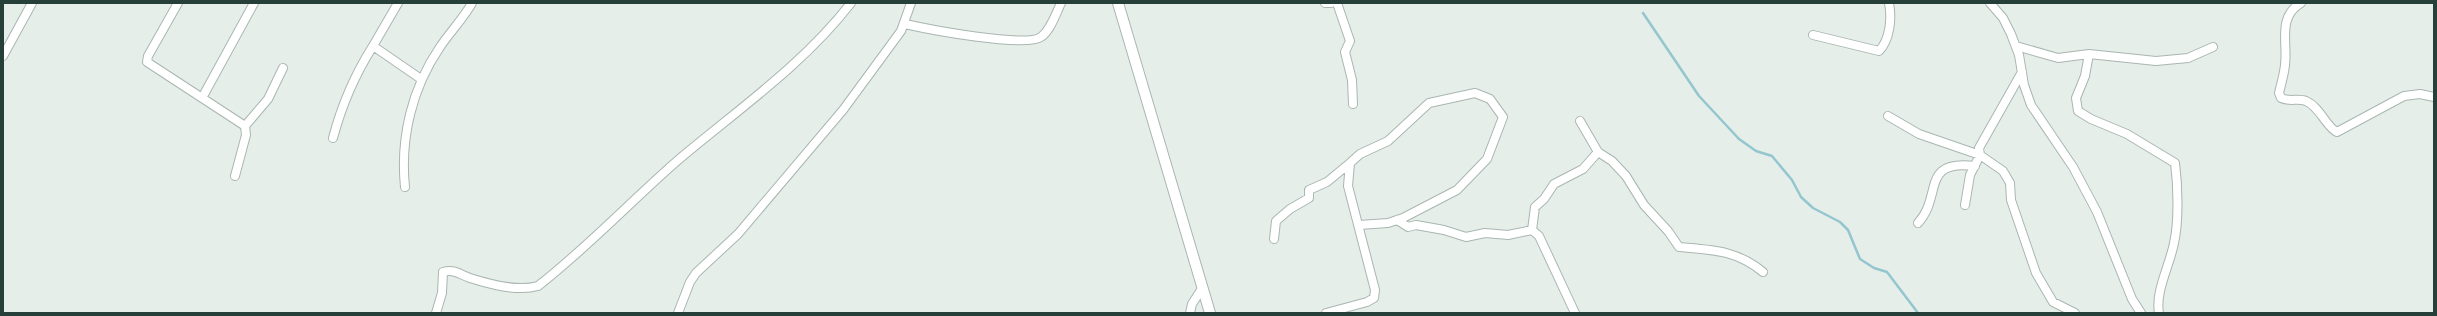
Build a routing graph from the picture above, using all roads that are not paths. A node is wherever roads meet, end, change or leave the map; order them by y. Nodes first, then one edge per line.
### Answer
1 (32, 3) edge
2 (178, 3) edge
3 (254, 3) edge
4 (398, 3) edge
5 (472, 3) edge
6 (851, 3) edge
7 (911, 3) edge
8 (1061, 3) edge
9 (1118, 3) edge
10 (1325, 3) edge
11 (1331, 3) edge
12 (1337, 3) edge
13 (1890, 3) edge
14 (1990, 3) edge
15 (2301, 3) edge
16 (905, 24) junction
17 (1813, 35) dead end
18 (373, 46) junction
19 (2016, 46) junction
20 (2212, 47) dead end
21 (2089, 54) junction
22 (3, 56) edge
23 (283, 68) dead end
24 (2022, 72) junction
25 (421, 79) junction
26 (2434, 97) edge
27 (202, 98) junction
28 (1353, 104) dead end
29 (1888, 116) dead end
30 (1580, 121) dead end
31 (245, 126) junction
32 (333, 138) dead end
33 (1598, 152) junction
34 (1980, 155) junction
35 (1350, 163) junction
36 (1975, 166) junction
37 (235, 176) dead end
38 (405, 187) dead end
39 (1965, 206) dead end
40 (1397, 220) junction
41 (1918, 223) dead end
42 (1359, 225) junction
43 (1532, 230) junction
44 (1274, 239) dead end
45 (1763, 272) dead end
46 (1203, 287) junction
47 (1331, 312) edge
48 (436, 313) edge
49 (678, 313) edge
50 (1190, 313) edge
51 (1210, 313) edge
52 (1575, 313) edge
53 (2075, 313) edge
54 (2141, 313) edge
55 (2159, 313) edge

1 - 22 street
2 - 27 street
3 - 27 street
4 - 18 street
5 - 25 street
6 - 48 street
7 - 16 street
8 - 16 street
9 - 46 street
10 - 11 street
12 - 28 street
13 - 17 street
14 - 19 street
15 - 26 street
16 - 49 street
18 - 25 street
18 - 32 street
19 - 21 street
19 - 24 street
20 - 21 street
21 - 55 street
23 - 31 street
24 - 34 street
24 - 54 street
25 - 38 street
27 - 31 street
29 - 34 street
30 - 33 street
31 - 37 street
33 - 43 street
33 - 45 street
34 - 36 street
34 - 53 street
35 - 40 street
35 - 42 street
35 - 44 street
36 - 39 street
36 - 41 street
40 - 42 street
40 - 43 street
42 - 47 street
43 - 52 street
46 - 50 street
46 - 51 street

